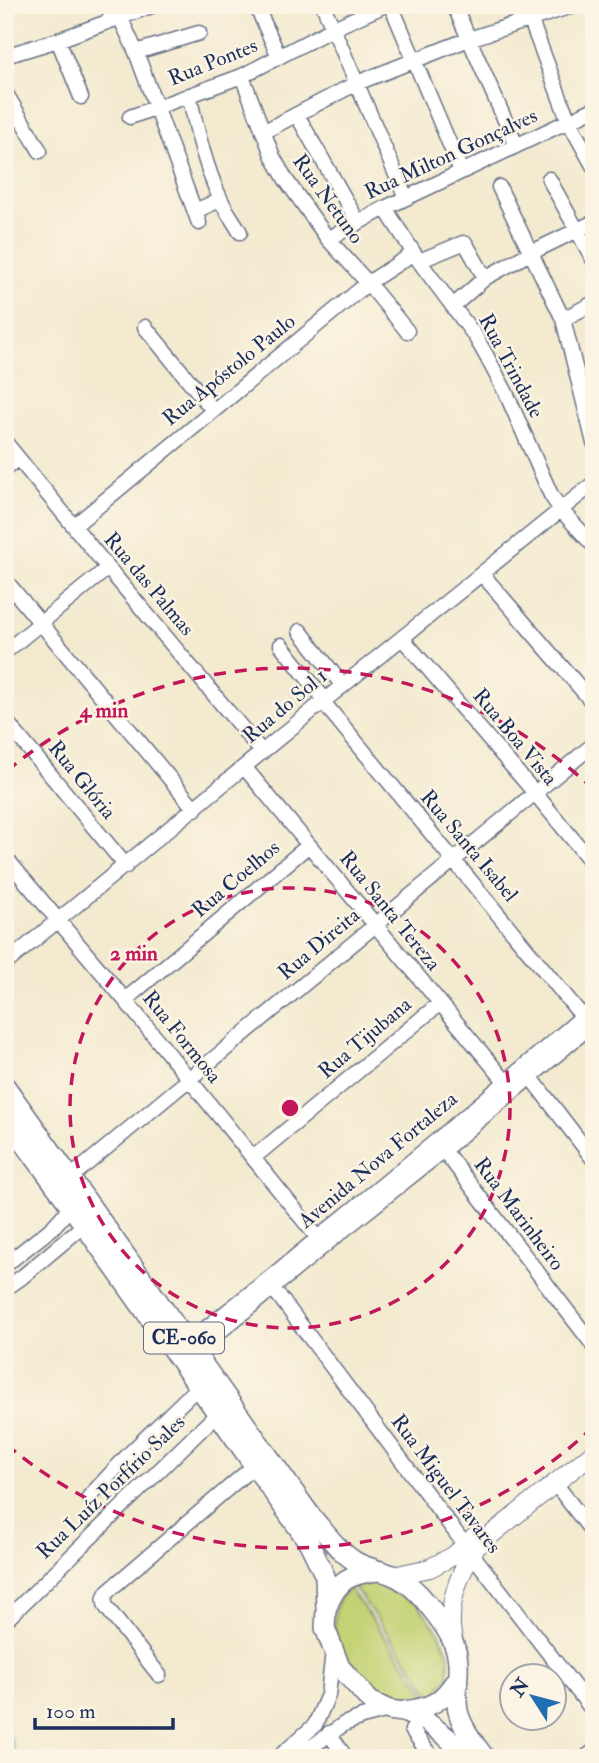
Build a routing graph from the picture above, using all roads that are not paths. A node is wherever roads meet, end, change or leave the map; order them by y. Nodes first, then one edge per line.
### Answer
1 (107, 5) edge
2 (154, 5) edge
3 (256, 5) edge
4 (323, 5) edge
5 (385, 5) edge
6 (391, 5) edge
7 (454, 5) edge
8 (525, 5) edge
9 (575, 5) edge
10 (117, 18) junction
11 (531, 20) junction
12 (334, 28) junction
13 (199, 33) dead end
14 (469, 39) junction
15 (58, 40) junction
16 (136, 52) junction
17 (5, 56) edge
18 (279, 57) junction
19 (413, 61) junction
20 (242, 76) junction
21 (357, 83) junction
22 (5, 92) edge
23 (189, 96) junction
24 (80, 97) dead end
25 (157, 107) junction
26 (594, 109) edge
27 (297, 115) junction
28 (130, 117) dead end
29 (569, 122) junction
30 (263, 132) junction
31 (516, 145) junction
32 (40, 150) dead end
33 (594, 167) edge
34 (461, 171) junction
35 (549, 179) dead end
36 (499, 187) dead end
37 (406, 198) junction
38 (220, 200) junction
39 (385, 208) junction
40 (358, 222) junction
41 (594, 222) edge
42 (578, 230) junction
43 (240, 232) dead end
44 (328, 239) junction
45 (530, 253) junction
46 (417, 257) junction
47 (594, 261) edge
48 (485, 278) junction
49 (368, 284) junction
50 (594, 303) edge
51 (453, 306) junction
52 (563, 319) junction
53 (145, 327) dead end
54 (407, 331) dead end
55 (214, 410) junction
56 (5, 442) edge
57 (594, 443) edge
58 (18, 458) junction
59 (5, 469) edge
60 (594, 483) edge
61 (561, 510) junction
62 (74, 526) junction
63 (594, 547) edge
64 (108, 568) junction
65 (482, 574) junction
66 (5, 580) edge
67 (40, 623) junction
68 (300, 631) dead end
69 (402, 638) junction
70 (281, 645) dead end
71 (5, 652) edge
72 (343, 686) junction
73 (324, 701) junction
74 (594, 704) edge
75 (5, 720) edge
76 (594, 744) edge
77 (262, 752) junction
78 (245, 768) junction
79 (534, 792) junction
80 (195, 809) junction
81 (309, 845) junction
82 (5, 857) edge
83 (453, 860) junction
84 (594, 865) edge
85 (126, 866) junction
86 (59, 921) junction
87 (375, 926) junction
88 (5, 964) edge
89 (125, 1000) junction
90 (439, 1004) junction
91 (590, 1015) edge
92 (526, 1071) junction
93 (189, 1080) junction
94 (505, 1081) junction
95 (5, 1086) edge
96 (5, 1117) edge
97 (440, 1145) junction
98 (253, 1158) junction
99 (594, 1160) edge
100 (71, 1177) junction
101 (71, 1207) junction
102 (84, 1225) junction
103 (321, 1242) junction
104 (5, 1265) edge
105 (270, 1284) junction
106 (5, 1289) edge
107 (594, 1346) edge
108 (191, 1348) junction
109 (198, 1387) junction
110 (217, 1414) junction
111 (594, 1437) edge
112 (594, 1452) edge
113 (254, 1466) junction
114 (555, 1482) junction
115 (89, 1497) dead end
116 (594, 1534) edge
117 (468, 1549) junction
118 (386, 1573) junction
119 (326, 1610) junction
120 (5, 1621) edge
121 (453, 1641) junction
122 (333, 1650) junction
123 (159, 1675) dead end
124 (457, 1678) junction
125 (396, 1711) junction
126 (594, 1712) edge
127 (412, 1730) dead end
128 (329, 1733) junction
129 (594, 1751) edge
130 (278, 1758) edge
131 (296, 1758) edge
132 (346, 1758) edge
133 (432, 1758) edge
134 (465, 1758) edge
135 (485, 1758) edge
136 (585, 1758) edge

1 - 10 street
2 - 10 street
3 - 18 street
4 - 12 street
5 - 12 street, Rua Pontes
6 - 19 street
7 - 14 street
8 - 11 street
9 - 11 street
10 - 15 street
10 - 16 street
11 - 14 street
11 - 29 street
12 - 18 street, Rua Pontes
12 - 21 street
13 - 16 street
14 - 19 street
14 - 31 street
15 - 17 street
15 - 24 street
16 - 25 street
18 - 20 street, Rua Pontes
19 - 21 street
19 - 34 street
20 - 23 street, Rua Pontes
20 - 30 street, Rua Netuno
21 - 27 street
21 - 37 street
22 - 32 street
23 - 25 street, Rua Pontes
23 - 38 street
25 - 28 street, Rua Pontes
25 - 38 street
26 - 29 street, Rua Milton Gonçalves
27 - 30 street
27 - 40 street
29 - 31 street, Rua Milton Gonçalves
29 - 33 street
30 - 44 street, Rua Netuno
31 - 34 street, Rua Milton Gonçalves
34 - 37 street, Rua Milton Gonçalves
35 - 42 street
36 - 45 street
37 - 39 street, Rua Milton Gonçalves
38 - 43 street
39 - 40 street, Rua Milton Gonçalves
39 - 46 street, Rua Trindade
40 - 44 street, Rua Milton Gonçalves
41 - 42 street
42 - 45 street
42 - 47 street
44 - 49 street, Rua Netuno
45 - 48 street
45 - 52 street
46 - 48 street, Rua Apóstolo Paulo
46 - 49 street, Rua Apóstolo Paulo
46 - 51 street, Rua Trindade
48 - 51 street
49 - 54 street, Rua Netuno
49 - 55 street, Rua Apóstolo Paulo
50 - 52 street
51 - 61 street, Rua Trindade
52 - 57 street
53 - 55 street
55 - 62 street, Rua Apóstolo Paulo
56 - 58 street, Rua das Palmas
58 - 59 street
58 - 62 street, Rua das Palmas
60 - 61 street, Rua do Sol 1
61 - 63 street, Rua Trindade
61 - 65 street, Rua do Sol 1
62 - 64 street, Rua das Palmas
64 - 67 street
64 - 77 street, Rua das Palmas
65 - 69 street, Rua do Sol 1
65 - 74 street
66 - 67 street
67 - 71 street
67 - 80 street
68 - 72 street
69 - 72 street, Rua do Sol 1
69 - 79 street, Rua Boa Vista
70 - 73 street, Rua Santa Isabel
72 - 73 street, Rua do Sol 1
73 - 77 street, Rua do Sol 1
73 - 83 street, Rua Santa Isabel
75 - 85 street, Rua Glória
76 - 79 street, Rua Direita
77 - 78 street, Rua do Sol 1
78 - 80 street, Rua do Sol 1
78 - 81 street, Rua Santa Tereza
79 - 83 street, Rua Direita
79 - 84 street, Rua Boa Vista
80 - 85 street, Rua do Sol 1
81 - 87 street, Rua Santa Tereza
81 - 89 street, Rua Coelhos
82 - 86 street, Rua Formosa
83 - 87 street, Rua Direita
83 - 91 street, Rua Santa Isabel
85 - 86 street, Rua do Sol 1
86 - 88 street, Rua do Sol 1
86 - 89 street, Rua Formosa
87 - 90 street, Rua Santa Tereza
87 - 93 street, Rua Direita
89 - 93 street, Rua Formosa
90 - 94 street, Rua Santa Tereza
90 - 98 street, Rua Tijubana
91 - 92 street, Avenida Nova Fortaleza
92 - 94 street, Avenida Nova Fortaleza
92 - 97 street, Avenida Nova Fortaleza
92 - 99 street
93 - 98 street, Rua Formosa
93 - 100 street, Rua Direita
94 - 97 street, Avenida Nova Fortaleza
95 - 100 highway, CE-060
96 - 101 highway, CE-060
97 - 103 street, Avenida Nova Fortaleza
97 - 107 street, Rua Marinheiro
98 - 103 street, Rua Formosa
100 - 108 highway, CE-060
101 - 102 highway, CE-060
101 - 104 street
102 - 106 street
102 - 109 highway, CE-060
103 - 105 street, Avenida Nova Fortaleza
105 - 108 street, Avenida Nova Fortaleza
105 - 117 street, Rua Miguel Tavares
108 - 118 highway, CE-060
109 - 110 highway, CE-060
109 - 115 street
110 - 113 highway, CE-060
110 - 120 street, Rua Luíz Porfírio Sales
111 - 117 main road
112 - 114 main road
113 - 119 highway, CE-060
113 - 123 street
114 - 116 street
114 - 117 main road
117 - 118 main road
117 - 121 main road
117 - 126 street, Rua Miguel Tavares
118 - 119 highway
118 - 121 highway, CE-060
119 - 122 highway, CE-060
121 - 124 highway, CE-060
122 - 125 highway, CE-060
122 - 130 street
124 - 125 highway
124 - 135 highway, CE-060
125 - 128 street
125 - 134 highway, CE-060
127 - 133 street
128 - 131 street
128 - 132 street
129 - 136 street

